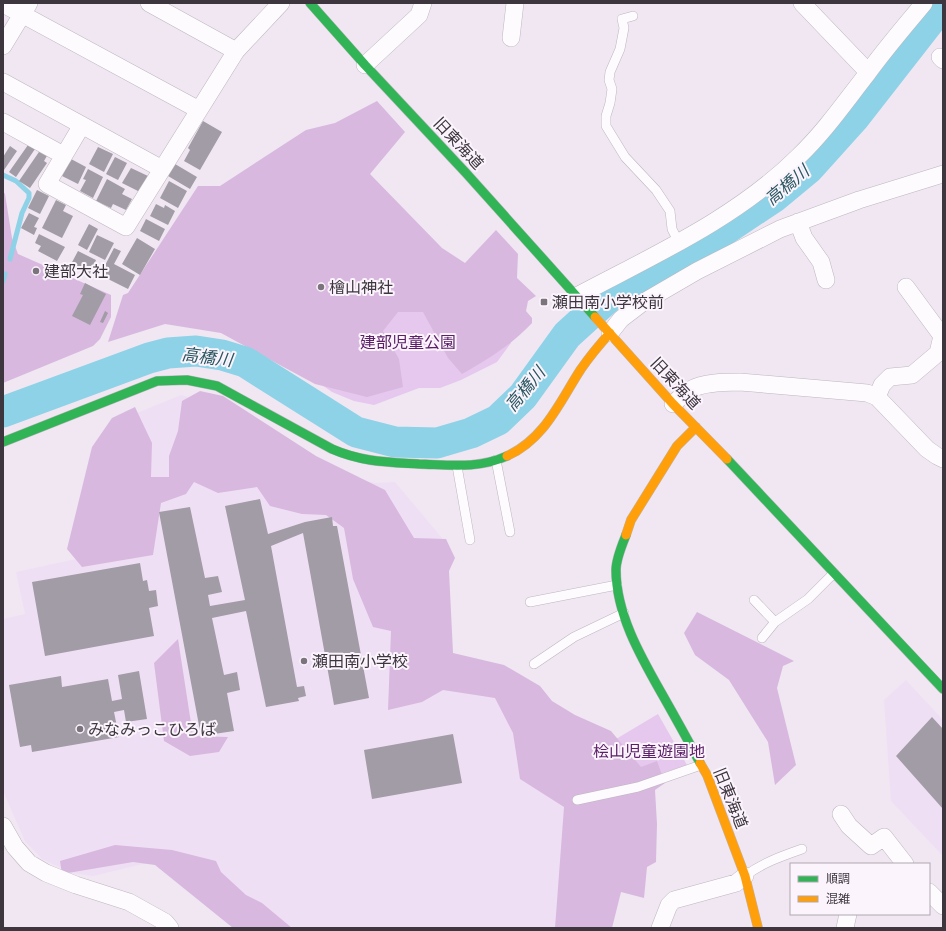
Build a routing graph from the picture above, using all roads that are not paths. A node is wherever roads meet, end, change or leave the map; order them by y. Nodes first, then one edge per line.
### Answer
1 (149, 3) edge
2 (281, 3) edge
3 (310, 3) edge
4 (423, 3) edge
5 (515, 3) edge
6 (802, 3) edge
7 (924, 3) edge
8 (3, 4) edge
9 (26, 9) edge
10 (633, 16) dead end
11 (511, 38) dead end
12 (3, 46) edge
13 (236, 50) junction
14 (365, 65) junction
15 (868, 72) junction
16 (3, 82) edge
17 (199, 110) junction
18 (3, 122) edge
19 (82, 125) junction
20 (63, 155) junction
21 (162, 169) junction
22 (943, 174) edge
23 (798, 222) junction
24 (678, 241) junction
25 (826, 280) dead end
26 (906, 287) dead end
27 (580, 299) junction
28 (607, 329) junction
29 (877, 397) junction
30 (673, 404) junction
31 (696, 427) junction
32 (3, 442) edge
33 (943, 459) edge
34 (496, 460) junction
35 (457, 466) junction
36 (510, 532) dead end
37 (470, 540) dead end
38 (834, 572) junction
39 (617, 584) junction
40 (754, 600) dead end
41 (530, 602) dead end
42 (624, 613) junction
43 (775, 622) junction
44 (762, 638) dead end
45 (534, 664) dead end
46 (943, 689) edge
47 (701, 765) junction
48 (577, 800) dead end
49 (841, 814) dead end
50 (3, 826) edge
51 (802, 849) dead end
52 (904, 863) edge
53 (745, 876) junction
54 (930, 893) edge
55 (943, 906) edge
56 (848, 915) edge
57 (170, 928) edge
58 (660, 928) edge
59 (758, 928) edge
60 (845, 928) edge

1 - 13 street
2 - 13 street
3 - 14 street, 旧東海道
4 - 14 street
5 - 11 street
6 - 15 street
7 - 15 street
8 - 9 street
9 - 12 street
9 - 17 street
10 - 24 lane
13 - 17 street
14 - 27 street, 旧東海道
15 - 24 street
16 - 19 street
17 - 21 street
18 - 20 street
19 - 20 street
19 - 21 street
20 - 21 street
22 - 23 street
23 - 25 street
23 - 28 street
24 - 27 street
26 - 29 street
27 - 28 street, 旧東海道
28 - 30 street, 旧東海道
28 - 34 street
29 - 30 street
29 - 33 street
30 - 31 street, 旧東海道
31 - 38 street
31 - 39 street, 旧東海道
32 - 35 street
34 - 35 street
34 - 36 lane
35 - 37 lane
38 - 43 lane
38 - 46 street
39 - 41 lane
39 - 42 street, 旧東海道
40 - 43 lane
42 - 45 lane
42 - 47 street, 旧東海道
43 - 44 lane
47 - 48 lane
47 - 53 street, 旧東海道
49 - 52 street
50 - 57 street
51 - 53 lane
53 - 58 street
53 - 59 street, 旧東海道
54 - 55 street
56 - 60 street

